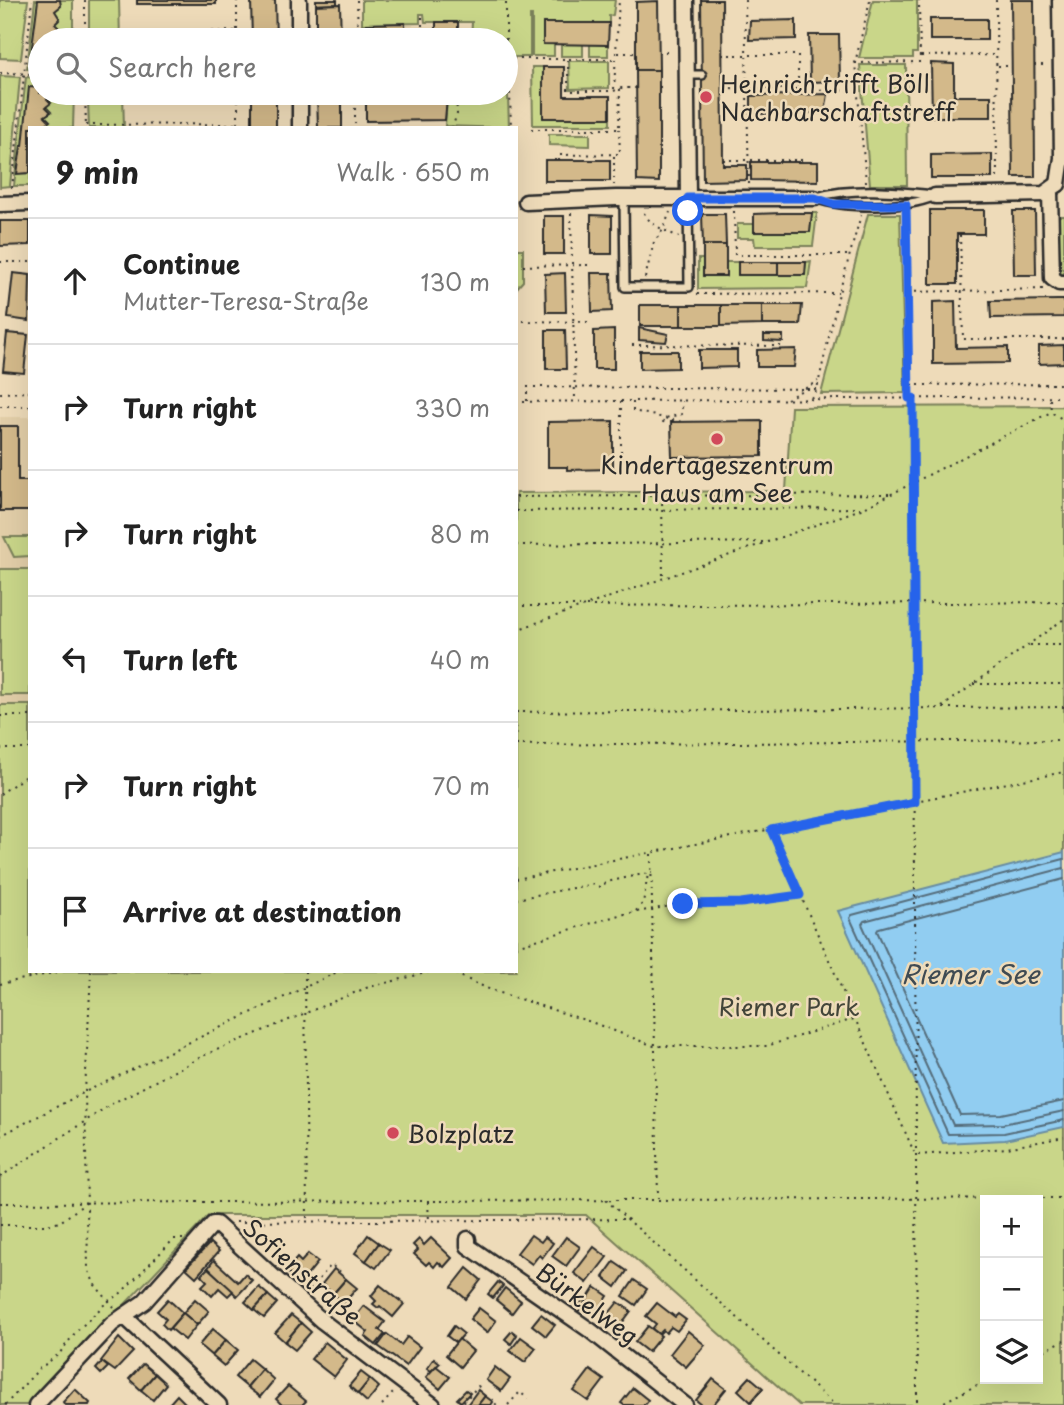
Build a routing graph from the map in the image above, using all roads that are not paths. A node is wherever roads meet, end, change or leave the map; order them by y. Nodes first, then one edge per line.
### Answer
1 (299, 0) edge
2 (686, 0) edge
3 (1060, 0) edge
4 (299, 28) edge
5 (687, 75) junction
6 (702, 75) dead end
7 (299, 105) edge
8 (300, 126) edge
9 (1057, 188) edge
10 (619, 194) junction
11 (935, 196) junction
12 (688, 198) junction
13 (815, 198) junction
14 (521, 202) edge
15 (5, 203) edge
16 (28, 203) edge
17 (1057, 286) edge
18 (468, 1239) dead end
19 (124, 1317) junction
20 (36, 1405) edge
21 (219, 1405) edge
22 (433, 1405) edge
23 (685, 1405) edge

1 - 4 street
2 - 5 street
3 - 9 street
5 - 6 lane
5 - 12 street
7 - 8 street
9 - 11 street
9 - 17 street
10 - 12 street
10 - 12 lane
10 - 14 street
11 - 13 lane
11 - 13 lane
12 - 13 street
15 - 16 street
18 - 23 street, Bürkelweg
19 - 20 street, Sofienstraße
19 - 21 street
19 - 22 street, Sofienstraße

